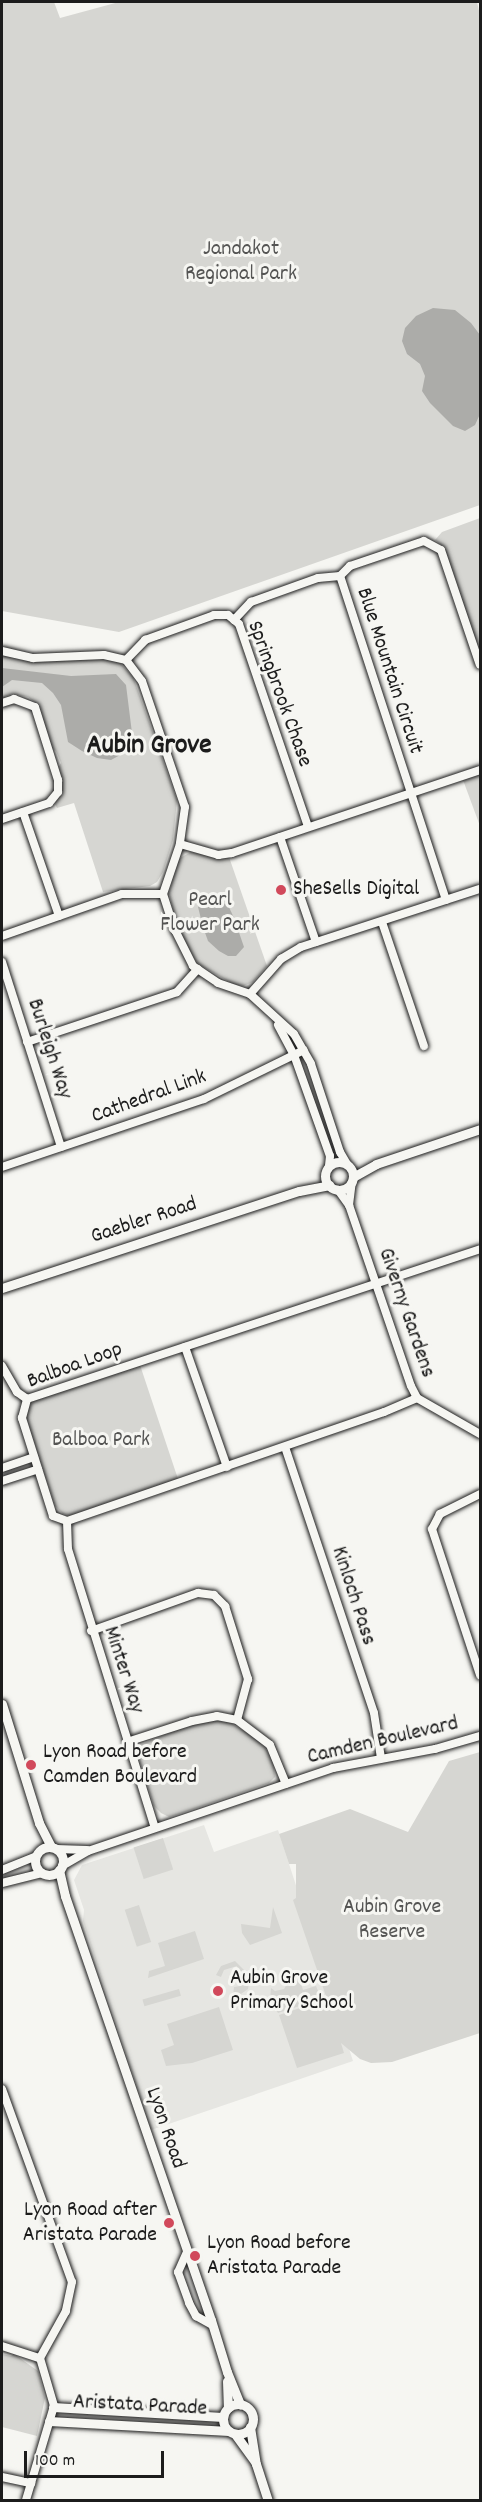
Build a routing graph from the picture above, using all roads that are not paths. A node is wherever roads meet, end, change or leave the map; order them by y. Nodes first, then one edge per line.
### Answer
1 (340, 576) junction
2 (234, 620) junction
3 (2, 651) edge
4 (126, 660) junction
5 (480, 665) edge
6 (2, 703) edge
7 (480, 770) edge
8 (409, 792) junction
9 (23, 812) junction
10 (2, 819) edge
11 (308, 827) junction
12 (280, 837) junction
13 (180, 844) junction
14 (480, 889) edge
15 (163, 894) junction
16 (446, 900) junction
17 (59, 916) junction
18 (382, 922) junction
19 (2, 936) edge
20 (316, 942) junction
21 (2, 963) edge
22 (198, 969) junction
23 (253, 996) junction
24 (27, 1042) junction
25 (424, 1046) dead end
26 (304, 1050) junction
27 (294, 1055) junction
28 (480, 1129) edge
29 (62, 1147) junction
30 (376, 1164) junction
31 (348, 1166) junction
32 (2, 1167) edge
33 (327, 1171) junction
34 (353, 1179) junction
35 (333, 1187) junction
36 (299, 1191) junction
37 (349, 1205) junction
38 (480, 1249) edge
39 (376, 1283) junction
40 (2, 1288) edge
41 (185, 1347) junction
42 (2, 1366) edge
43 (417, 1398) junction
44 (27, 1399) junction
45 (480, 1434) edge
46 (285, 1447) junction
47 (34, 1457) junction
48 (227, 1467) junction
49 (2, 1468) edge
50 (38, 1469) junction
51 (2, 1480) edge
52 (480, 1494) edge
53 (67, 1521) junction
54 (91, 1630) junction
55 (480, 1675) edge
56 (2, 1704) edge
57 (237, 1720) junction
58 (480, 1737) edge
59 (127, 1742) junction
60 (381, 1758) junction
61 (286, 1784) junction
62 (39, 1823) junction
63 (155, 1828) junction
64 (54, 1848) junction
65 (88, 1851) junction
66 (38, 1852) junction
67 (61, 1868) junction
68 (2, 1870) edge
69 (44, 1873) junction
70 (2, 1883) edge
71 (65, 1896) junction
72 (2, 2090) edge
73 (188, 2252) junction
74 (212, 2325) junction
75 (2, 2346) edge
76 (40, 2358) junction
77 (226, 2372) junction
78 (240, 2405) junction
79 (53, 2407) junction
80 (226, 2412) junction
81 (49, 2421) junction
82 (250, 2427) junction
83 (232, 2432) junction
84 (256, 2464) junction
85 (2, 2477) edge
86 (31, 2483) junction
87 (26, 2500) edge
88 (268, 2500) edge

1 - 2 street
1 - 5 street, Blue Mountain Circuit
1 - 8 street, Blue Mountain Circuit
2 - 4 street, Springbrook Chase
2 - 11 street, Springbrook Chase
3 - 4 street
4 - 13 street
6 - 9 street
7 - 8 street
8 - 11 street
8 - 16 street, Blue Mountain Circuit
9 - 10 street
9 - 17 street
11 - 12 street
12 - 13 street
12 - 20 street
13 - 15 street
14 - 16 street
15 - 17 street
15 - 22 street
16 - 18 street
17 - 19 street
18 - 20 street
18 - 25 street
20 - 23 street
21 - 24 street, Burleigh Way
22 - 23 street
22 - 24 street
23 - 26 street
23 - 27 street
24 - 29 street, Burleigh Way
26 - 27 street, Cathedral Link
26 - 31 street
27 - 29 street, Cathedral Link
27 - 33 street
28 - 30 street
29 - 32 street, Cathedral Link
30 - 31 street
30 - 34 street
31 - 33 street
31 - 34 street
33 - 35 street
33 - 36 street, Gaebler Road
34 - 35 street
34 - 37 street, Giverny Gardens
35 - 36 street, Gaebler Road
35 - 37 street, Giverny Gardens
36 - 40 street, Gaebler Road
37 - 39 street, Giverny Gardens
38 - 39 street, Balboa Loop
39 - 41 street, Balboa Loop
39 - 43 street, Giverny Gardens
41 - 44 street, Balboa Loop
41 - 48 street
42 - 44 street
43 - 45 street, Giverny Gardens
43 - 46 street
44 - 47 street, Balboa Loop
46 - 48 street
46 - 60 street, Kinloch Pass
47 - 49 street
47 - 50 street, Balboa Loop
48 - 53 street
50 - 51 street
50 - 53 street, Balboa Loop
52 - 55 street
53 - 54 street, Minter Way
54 - 57 street
54 - 59 street, Minter Way
56 - 62 street
57 - 59 street
57 - 61 street
58 - 60 street, Camden Boulevard
59 - 63 street, Minter Way
60 - 61 street, Camden Boulevard
61 - 63 street, Camden Boulevard
62 - 64 street
62 - 66 street
63 - 65 street, Camden Boulevard
64 - 65 street, Camden Boulevard
64 - 66 street
64 - 67 street
65 - 67 street, Camden Boulevard
66 - 68 street
66 - 69 street
67 - 69 street
67 - 71 street, Lyon Road
69 - 70 street
69 - 71 street, Lyon Road
71 - 73 street, Lyon Road
72 - 76 street
73 - 74 street, Lyon Road
73 - 74 street
74 - 77 street, Lyon Road
75 - 76 street
76 - 79 street
77 - 78 street, Lyon Road
77 - 80 street, Lyon Road
78 - 80 street
78 - 82 street
79 - 80 street, Aristata Parade
79 - 81 street
80 - 83 street
81 - 83 street, Aristata Parade
81 - 86 street
82 - 83 street
82 - 84 street
83 - 84 street
84 - 88 street
85 - 86 street
86 - 87 street

